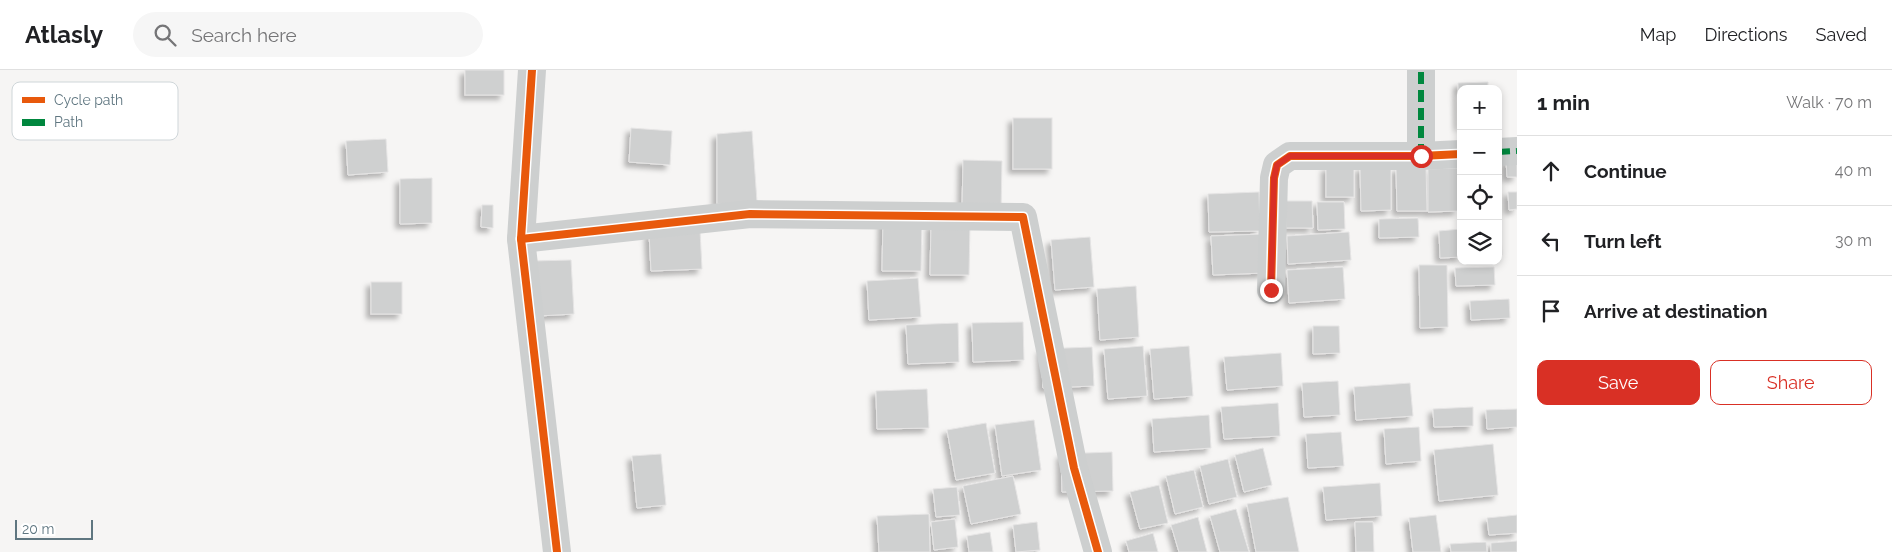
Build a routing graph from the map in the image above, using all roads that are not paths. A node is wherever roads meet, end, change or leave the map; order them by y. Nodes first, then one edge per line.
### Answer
1 (532, 70) edge
2 (1422, 70) edge
3 (1517, 151) edge
4 (1502, 152) edge
5 (1457, 154) edge
6 (1421, 156) junction
7 (521, 239) junction
8 (1271, 290) dead end
9 (557, 552) edge
10 (1098, 552) edge

1 - 7 street
2 - 6 street
3 - 4 street
5 - 6 street
6 - 8 street
7 - 9 street
7 - 10 street

